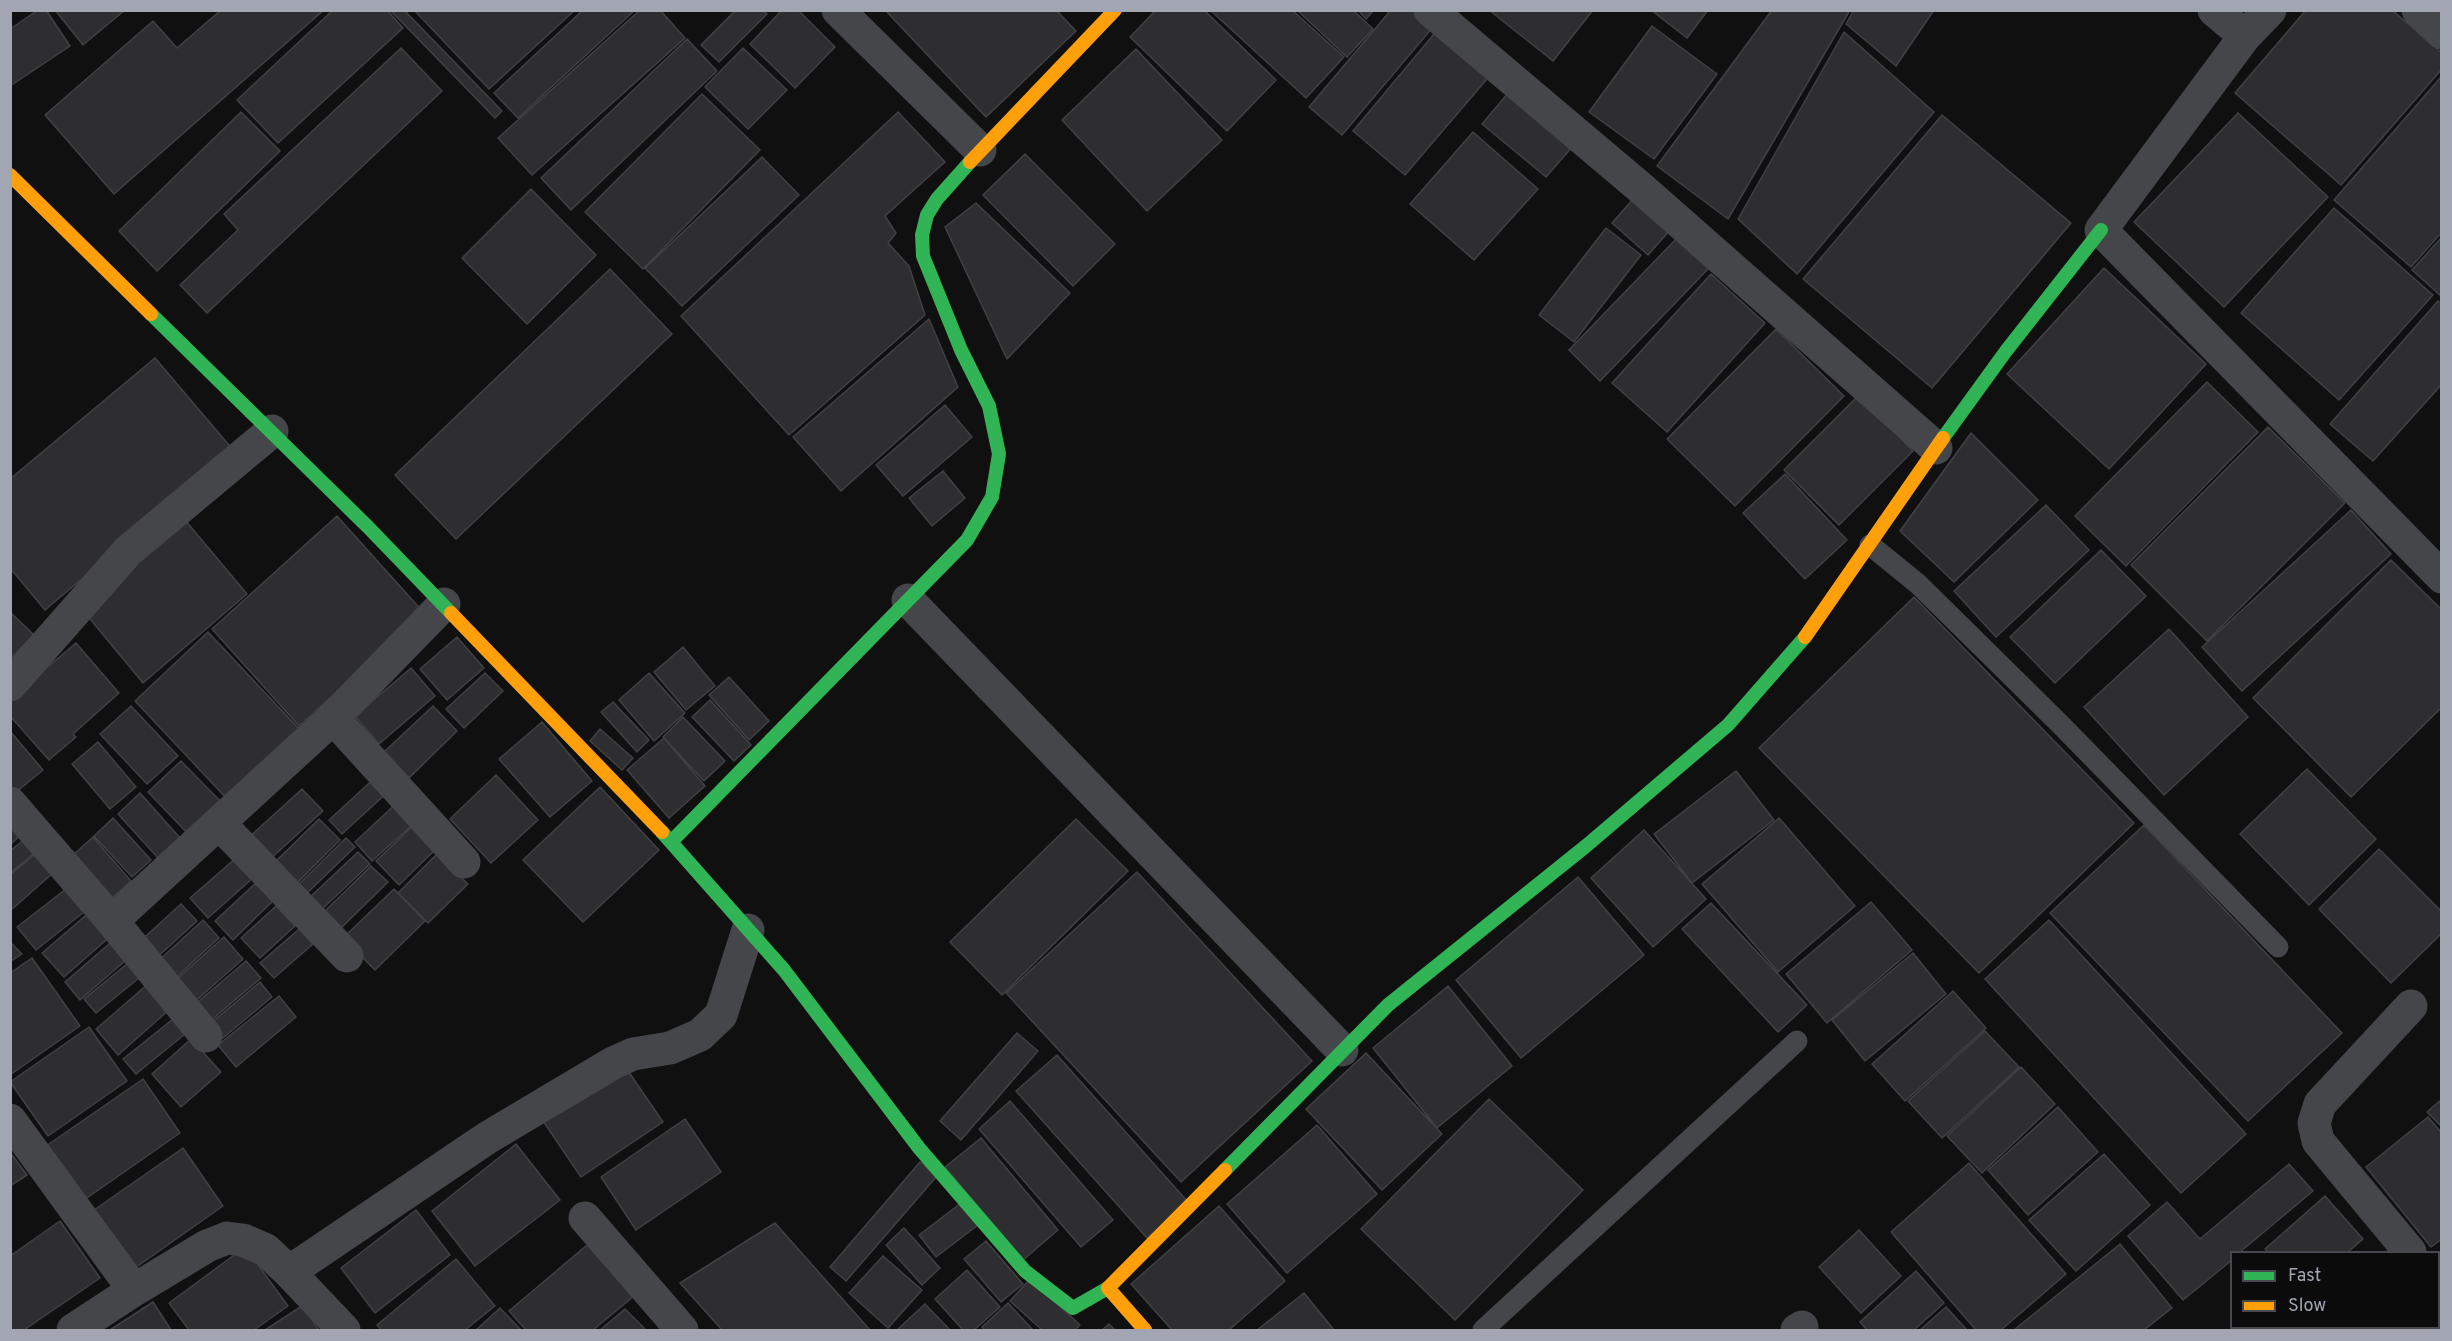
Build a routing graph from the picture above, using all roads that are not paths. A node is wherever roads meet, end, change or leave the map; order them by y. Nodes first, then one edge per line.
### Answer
1 (838, 10) edge
2 (1115, 10) edge
3 (1430, 10) edge
4 (2214, 10) edge
5 (2270, 10) edge
6 (2418, 10) edge
7 (2442, 33) edge
8 (2245, 36) junction
9 (980, 150) junction
10 (10, 175) edge
11 (2101, 230) junction
12 (272, 431) junction
13 (1936, 448) junction
14 (1870, 545) junction
15 (2442, 577) edge
16 (908, 600) junction
17 (444, 604) junction
18 (10, 685) edge
19 (333, 718) junction
20 (10, 803) edge
21 (219, 823) junction
22 (670, 842) junction
23 (464, 862) dead end
24 (112, 921) junction
25 (748, 930) junction
26 (2278, 947) dead end
27 (347, 956) dead end
28 (2411, 1006) dead end
29 (206, 1036) dead end
30 (1797, 1041) dead end
31 (1342, 1050) junction
32 (10, 1120) edge
33 (585, 1218) dead end
34 (2409, 1251) edge
35 (289, 1272) junction
36 (1108, 1288) junction
37 (134, 1290) junction
38 (73, 1330) edge
39 (344, 1330) edge
40 (682, 1330) edge
41 (1145, 1330) edge
42 (1483, 1330) edge

1 - 9 street
2 - 9 street
3 - 13 street
4 - 8 street
5 - 8 street
6 - 7 street
8 - 11 street
9 - 16 street
10 - 12 street
11 - 13 street
11 - 15 street
12 - 17 street
12 - 18 street
13 - 14 street
14 - 26 lane
14 - 31 street
16 - 22 street
16 - 31 street
17 - 19 street
17 - 22 street
19 - 21 street
19 - 23 street
20 - 24 street
21 - 24 street
21 - 27 street
22 - 25 street
24 - 29 street
25 - 35 street
25 - 36 street
28 - 34 street
30 - 42 lane
31 - 36 street
32 - 37 street
33 - 40 street
35 - 37 street
35 - 39 street
36 - 41 street
37 - 38 street

